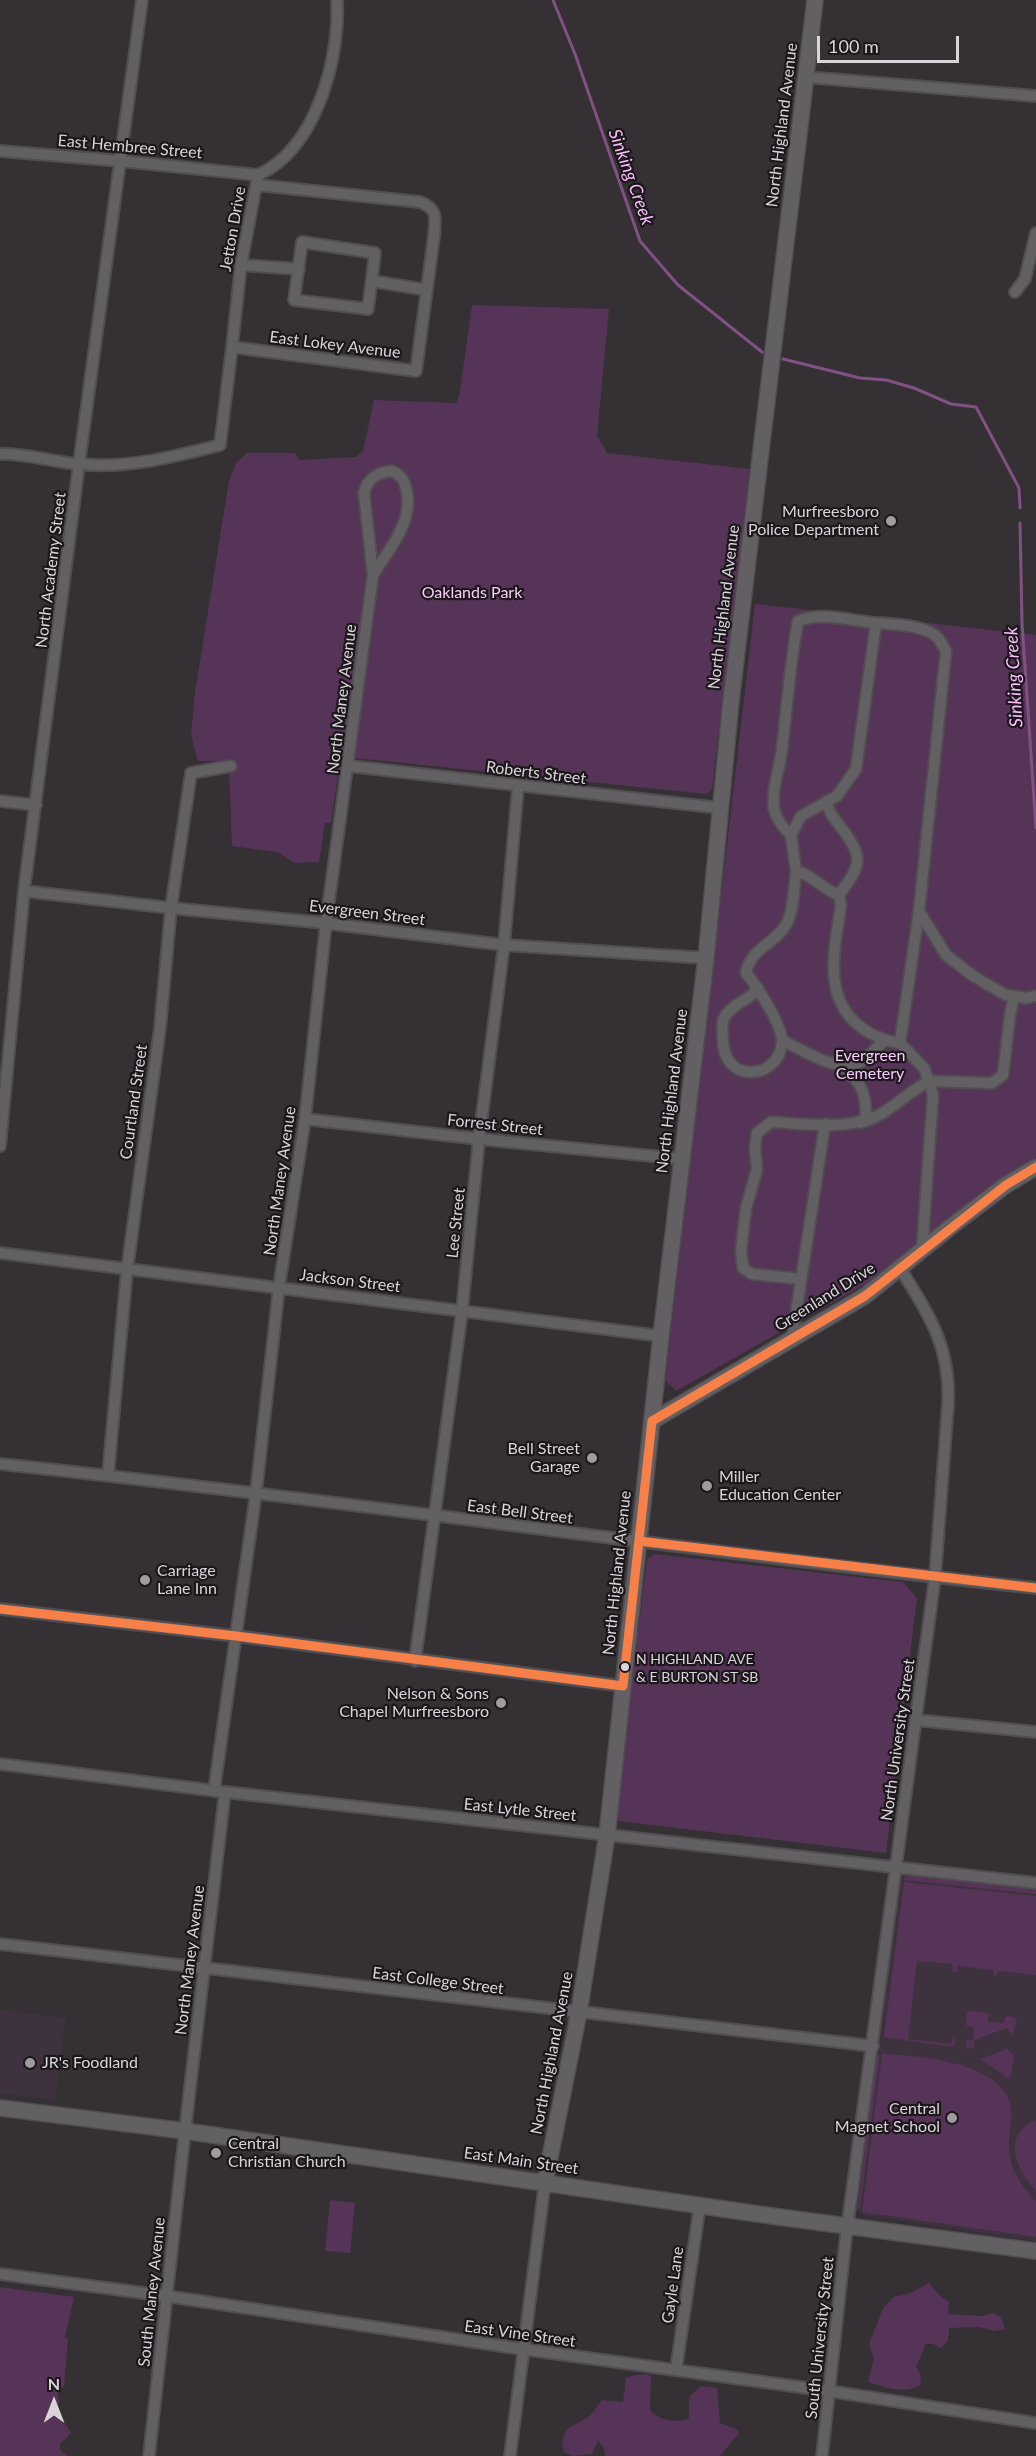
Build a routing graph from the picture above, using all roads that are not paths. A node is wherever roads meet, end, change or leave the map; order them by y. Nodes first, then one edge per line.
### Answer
1 (142, 0) edge
2 (337, 0) edge
3 (815, 0) edge
4 (805, 77) junction
5 (1036, 96) edge
6 (0, 151) edge
7 (122, 160) junction
8 (257, 180) junction
9 (1036, 233) edge
10 (241, 265) junction
11 (299, 269) junction
12 (372, 281) junction
13 (427, 290) junction
14 (1016, 292) dead end
15 (232, 347) junction
16 (0, 454) edge
17 (79, 464) junction
18 (374, 575) junction
19 (876, 623) junction
20 (231, 766) dead end
21 (349, 766) junction
22 (518, 787) junction
23 (0, 801) edge
24 (827, 801) junction
25 (36, 805) junction
26 (720, 808) junction
27 (791, 835) junction
28 (796, 871) junction
29 (24, 891) junction
30 (839, 895) junction
31 (171, 908) junction
32 (919, 911) junction
33 (326, 923) junction
34 (504, 945) junction
35 (706, 958) junction
36 (758, 988) junction
37 (1014, 996) junction
38 (1036, 996) edge
39 (782, 1040) junction
40 (885, 1041) junction
41 (900, 1043) junction
42 (5, 1053) edge
43 (839, 1064) junction
44 (857, 1064) junction
45 (854, 1077) junction
46 (929, 1081) junction
47 (305, 1119) junction
48 (860, 1123) junction
49 (825, 1124) junction
50 (480, 1139) junction
51 (0, 1146) edge
52 (683, 1159) junction
53 (1036, 1167) edge
54 (922, 1250) junction
55 (0, 1254) edge
56 (900, 1268) junction
57 (127, 1270) junction
58 (801, 1279) junction
59 (279, 1287) junction
60 (462, 1311) junction
61 (661, 1336) junction
62 (792, 1339) junction
63 (652, 1422) junction
64 (0, 1464) edge
65 (108, 1475) junction
66 (256, 1493) junction
67 (433, 1516) junction
68 (639, 1541) junction
69 (935, 1577) junction
70 (1036, 1588) edge
71 (0, 1609) edge
72 (236, 1636) junction
73 (415, 1661) junction
74 (623, 1686) junction
75 (916, 1720) junction
76 (1036, 1732) edge
77 (0, 1764) edge
78 (220, 1791) junction
79 (606, 1835) junction
80 (895, 1868) junction
81 (1036, 1883) edge
82 (0, 1944) edge
83 (204, 1969) junction
84 (579, 2012) junction
85 (873, 2046) junction
86 (0, 2108) edge
87 (185, 2131) junction
88 (545, 2182) junction
89 (700, 2204) junction
90 (850, 2225) junction
91 (1036, 2251) edge
92 (0, 2274) edge
93 (166, 2296) junction
94 (522, 2349) junction
95 (676, 2370) junction
96 (829, 2391) junction
97 (1036, 2423) edge
98 (149, 2456) edge
99 (510, 2456) edge
100 (822, 2456) edge

1 - 7 street, North Academy Street
2 - 8 street, Jetton Drive
3 - 4 street, North Highland Avenue
4 - 5 street
4 - 26 street, North Highland Avenue
6 - 7 street, East Hembree Street
7 - 8 street, East Hembree Street
7 - 17 street, North Academy Street
8 - 10 street, Jetton Drive
8 - 13 street, East Lokey Avenue
9 - 14 street
10 - 11 street
10 - 15 street, Jetton Drive
11 - 12 street
11 - 12 street
12 - 13 street
13 - 15 street, East Lokey Avenue
15 - 17 street
16 - 17 street
17 - 25 street, North Academy Street
18 - 18 street
18 - 21 street, North Maney Avenue
19 - 24 street
19 - 27 street
19 - 32 street
20 - 31 street, Courtland Street
21 - 22 street, Roberts Street
21 - 33 street, North Maney Avenue
22 - 26 street, Roberts Street
22 - 34 street, Lee Street
23 - 25 street
24 - 27 street
24 - 30 street
25 - 29 street, North Academy Street
26 - 35 street, North Highland Avenue
27 - 28 street
28 - 30 street
28 - 36 street
29 - 31 street, Evergreen Street
29 - 42 street, North Academy Street
30 - 40 street
31 - 33 street, Evergreen Street
31 - 57 street, Courtland Street
32 - 37 street
32 - 41 street
33 - 34 street, Evergreen Street
33 - 47 street, North Maney Avenue
34 - 35 street, Evergreen Street
34 - 50 street, Lee Street
35 - 52 street, North Highland Avenue
36 - 39 street
36 - 39 street
37 - 38 street
37 - 46 street
39 - 43 street
40 - 41 street
40 - 44 street
41 - 46 street
42 - 51 street, North Academy Street
43 - 44 street
43 - 45 street
44 - 45 street
45 - 48 street
46 - 48 street
46 - 54 street
47 - 50 street, Forrest Street
47 - 59 street, North Maney Avenue
48 - 49 street
49 - 58 street
49 - 58 street
50 - 52 street, Forrest Street
50 - 60 street, Lee Street
52 - 61 street, North Highland Avenue
53 - 54 street, Greenland Drive
54 - 56 street, Greenland Drive
55 - 57 street, Jackson Street
56 - 62 street, Greenland Drive
56 - 69 street, North University Street
57 - 59 street, Jackson Street
57 - 65 street, Courtland Street
58 - 62 street
59 - 60 street, Jackson Street
59 - 66 street, North Maney Avenue
60 - 61 street, Jackson Street
60 - 67 street, Lee Street
61 - 63 street, North Highland Avenue
62 - 63 street, Greenland Drive
63 - 68 street, North Highland Avenue
64 - 65 street, East Bell Street
65 - 66 street, East Bell Street
66 - 67 street, East Bell Street
66 - 72 street, North Maney Avenue
67 - 68 street, East Bell Street
67 - 73 street, Lee Street
68 - 69 street, East Bell Street
68 - 74 street, North Highland Avenue
69 - 70 street, East Bell Street
69 - 75 street, North University Street
71 - 72 street
72 - 73 street
72 - 78 street, North Maney Avenue
73 - 74 street
74 - 79 street, North Highland Avenue
75 - 76 street
75 - 80 street, North University Street
77 - 78 street, East Lytle Street
78 - 79 street, East Lytle Street
78 - 83 street, North Maney Avenue
79 - 80 street, East Lytle Street
79 - 84 street, North Highland Avenue
80 - 81 street, East Lytle Street
80 - 85 street, North University Street
82 - 83 street, East College Street
83 - 84 street, East College Street
83 - 87 street, North Maney Avenue
84 - 85 street, East College Street
84 - 88 street, North Highland Avenue
85 - 90 street, North University Street
86 - 87 street, East Main Street
87 - 88 street, East Main Street
87 - 93 street, South Maney Avenue
88 - 89 street, East Main Street
88 - 94 street
89 - 90 street, East Main Street
89 - 95 street, Gayle Lane
90 - 91 street, East Main Street
90 - 96 street, South University Street
92 - 93 street, East Vine Street
93 - 94 street, East Vine Street
93 - 98 street, South Maney Avenue
94 - 95 street, East Vine Street
94 - 99 street
95 - 96 street, East Vine Street
96 - 97 street, East Vine Street
96 - 100 street, South University Street

